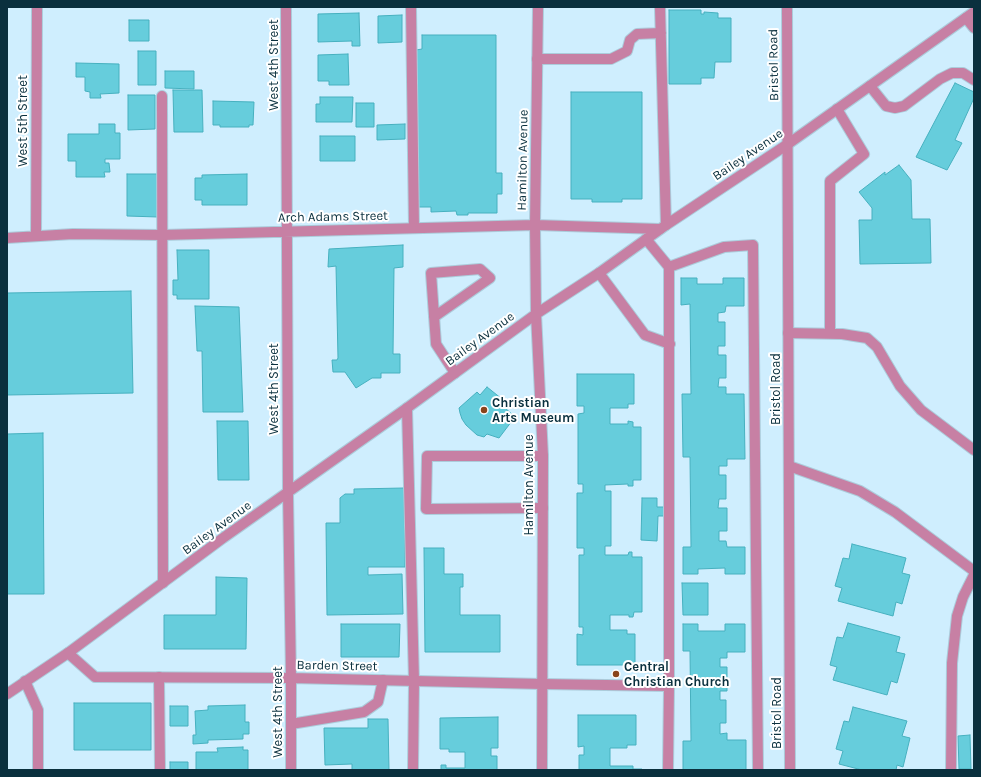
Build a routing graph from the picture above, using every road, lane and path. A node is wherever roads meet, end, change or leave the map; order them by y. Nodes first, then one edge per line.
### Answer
1 (37, 7) edge
2 (286, 7) edge
3 (411, 7) edge
4 (538, 7) edge
5 (660, 7) edge
6 (787, 7) edge
7 (970, 15) edge
8 (974, 28) edge
9 (661, 33) junction
10 (537, 59) junction
11 (974, 80) edge
12 (870, 86) junction
13 (162, 96) dead end
14 (837, 109) junction
15 (788, 144) junction
16 (535, 225) junction
17 (663, 227) junction
18 (414, 228) junction
19 (287, 231) junction
20 (162, 235) junction
21 (36, 236) junction
22 (7, 238) edge
23 (646, 239) junction
24 (669, 267) junction
25 (599, 273) junction
26 (536, 314) junction
27 (434, 318) junction
28 (788, 333) junction
29 (830, 334) junction
30 (670, 344) junction
31 (455, 373) junction
32 (407, 408) junction
33 (974, 450) edge
34 (543, 456) junction
35 (789, 466) junction
36 (288, 493) junction
37 (543, 508) junction
38 (974, 571) edge
39 (974, 575) edge
40 (163, 583) junction
41 (68, 653) junction
42 (159, 677) junction
43 (291, 678) junction
44 (383, 680) junction
45 (26, 681) junction
46 (414, 681) junction
47 (542, 684) junction
48 (669, 686) junction
49 (7, 694) edge
50 (291, 724) junction
51 (38, 770) edge
52 (160, 770) edge
53 (291, 770) edge
54 (413, 770) edge
55 (542, 770) edge
56 (668, 770) edge
57 (758, 770) edge
58 (790, 770) edge
59 (951, 770) edge

1 - 21 street, West 5th Street
2 - 19 street, West 4th Street
3 - 18 street
4 - 10 street, Hamilton Avenue
5 - 9 street
6 - 15 street, Bristol Road
7 - 8 street
7 - 12 street, Bailey Avenue
9 - 10 street
9 - 17 street
10 - 16 street, Hamilton Avenue
11 - 12 street
12 - 14 street, Bailey Avenue
13 - 20 street
14 - 15 street, Bailey Avenue
14 - 29 street
15 - 17 street, Bailey Avenue
15 - 28 street, Bristol Road
16 - 17 street, Arch Adams Street
16 - 18 street, Arch Adams Street
16 - 26 street, Hamilton Avenue
17 - 23 street, Bailey Avenue
18 - 19 street, Arch Adams Street
19 - 20 street, Arch Adams Street
19 - 36 street, West 4th Street
20 - 21 street, Arch Adams Street
20 - 40 street
21 - 22 street, Arch Adams Street
23 - 24 street
23 - 25 street, Bailey Avenue
24 - 30 street
24 - 57 street
25 - 26 street, Bailey Avenue
25 - 30 street
26 - 31 street, Bailey Avenue
26 - 34 street, Hamilton Avenue
27 - 27 street
27 - 31 street
28 - 29 street
28 - 35 street, Bristol Road
29 - 33 street
30 - 48 street
31 - 32 street, Bailey Avenue
32 - 36 street, Bailey Avenue
32 - 46 street
34 - 37 street, Hamilton Avenue
34 - 37 street
35 - 38 street
35 - 58 street, Bristol Road
36 - 40 street, Bailey Avenue
36 - 43 street, West 4th Street
37 - 47 street, Hamilton Avenue
39 - 59 street
40 - 41 street, Bailey Avenue
41 - 42 street, Barden Street
41 - 45 street, Bailey Avenue
42 - 43 street, Barden Street
42 - 52 street
43 - 44 street, Barden Street
43 - 50 street, West 4th Street
44 - 46 street, Barden Street
44 - 50 street
45 - 49 street, Bailey Avenue
45 - 51 street
46 - 47 street, Barden Street
46 - 54 street
47 - 48 street, Barden Street
47 - 55 street, Hamilton Avenue
48 - 56 street
50 - 53 street, West 4th Street

